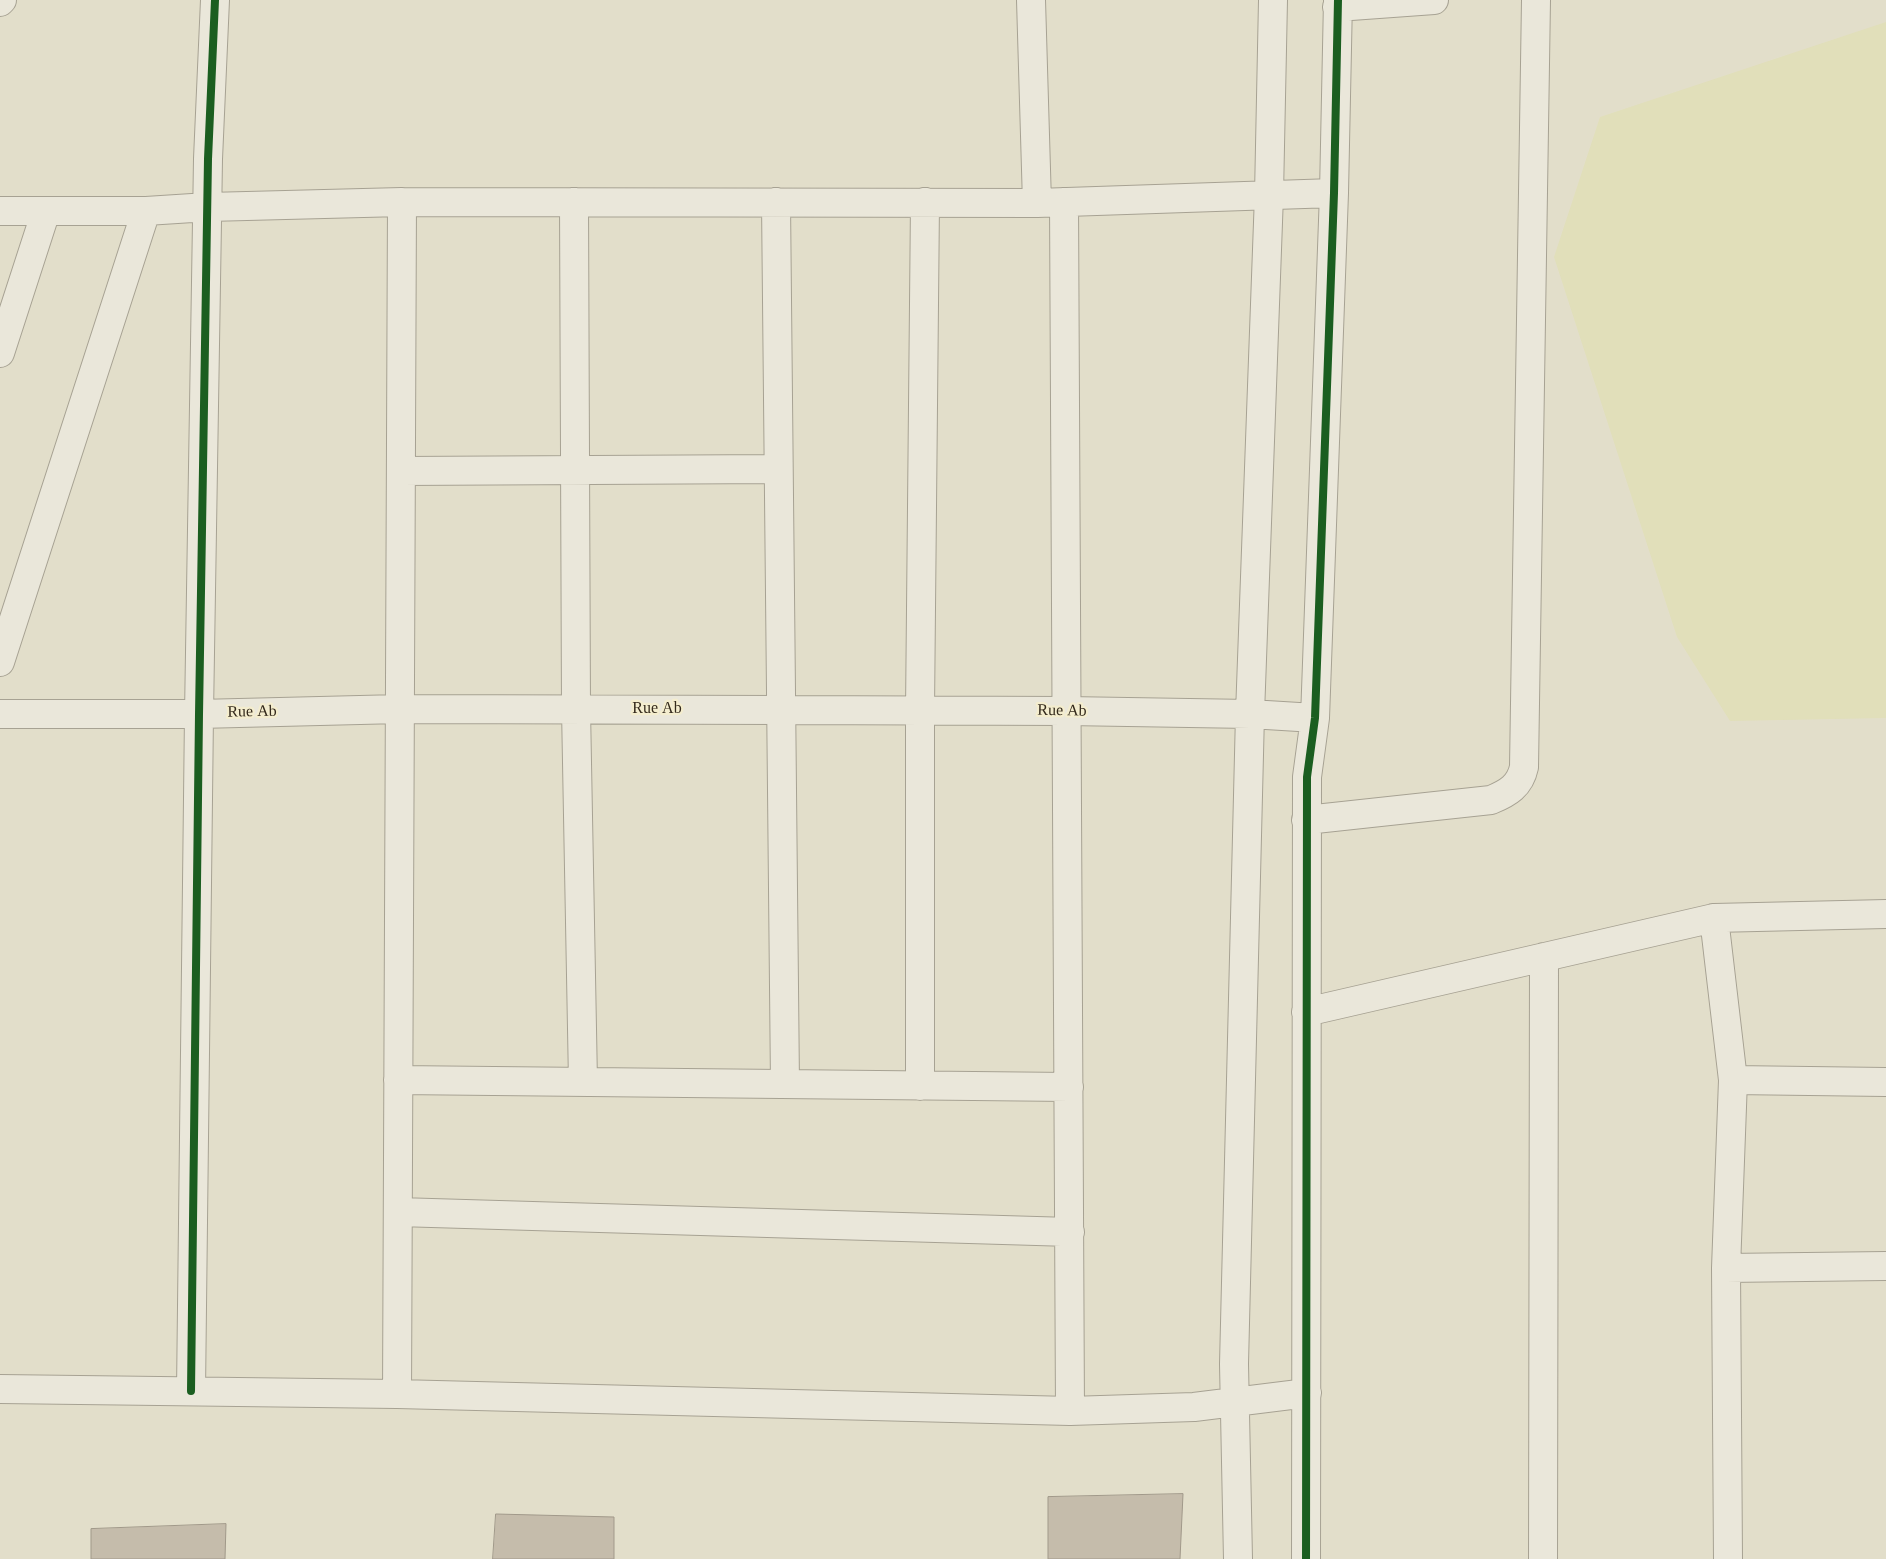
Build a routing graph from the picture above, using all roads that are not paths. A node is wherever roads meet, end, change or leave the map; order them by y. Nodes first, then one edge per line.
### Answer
1 (215, 0) edge
2 (1032, 0) edge
3 (1273, 0) edge
4 (1434, 0) edge
5 (1536, 0) edge
6 (1338, 3) edge
7 (1334, 193) junction
8 (1269, 195) junction
9 (402, 202) junction
10 (574, 202) junction
11 (776, 202) junction
12 (925, 202) junction
13 (1064, 202) junction
14 (1036, 203) junction
15 (208, 207) junction
16 (0, 211) edge
17 (46, 211) junction
18 (146, 211) junction
19 (0, 353) edge
20 (778, 469) junction
21 (575, 470) junction
22 (401, 471) junction
23 (0, 662) edge
24 (400, 709) junction
25 (576, 709) junction
26 (781, 710) junction
27 (920, 710) junction
28 (1067, 711) junction
29 (0, 714) edge
30 (199, 714) junction
31 (1250, 714) junction
32 (1315, 718) junction
33 (1306, 820) junction
34 (1886, 914) edge
35 (1714, 918) junction
36 (1544, 957) junction
37 (1306, 1012) junction
38 (398, 1080) junction
39 (1733, 1080) junction
40 (583, 1082) junction
41 (1886, 1082) edge
42 (785, 1084) junction
43 (920, 1086) junction
44 (1069, 1087) junction
45 (398, 1212) junction
46 (1070, 1232) junction
47 (1886, 1266) edge
48 (1726, 1268) junction
49 (0, 1389) edge
50 (191, 1390) junction
51 (1306, 1393) junction
52 (397, 1394) junction
53 (1236, 1402) junction
54 (1070, 1411) junction
55 (1238, 1559) edge
56 (1306, 1559) edge
57 (1543, 1559) edge
58 (1728, 1559) edge

1 - 15 street
2 - 14 street
3 - 8 street
4 - 6 street
5 - 33 street
6 - 7 street
7 - 8 street
7 - 32 street
8 - 13 street
8 - 31 street
9 - 10 street
9 - 15 street
9 - 22 street
10 - 11 street
10 - 21 street
11 - 12 street
11 - 20 street
12 - 14 street
12 - 27 street
13 - 14 street
13 - 28 street
15 - 18 street
15 - 30 street
16 - 17 street
17 - 18 street
17 - 19 street
18 - 23 street
20 - 21 street
20 - 26 street
21 - 22 street
21 - 25 street
22 - 24 street
24 - 25 street, Rue Ab
24 - 30 street, Rue Ab
24 - 38 street
25 - 26 street, Rue Ab
25 - 40 street
26 - 27 street, Rue Ab
26 - 42 street
27 - 28 street, Rue Ab
27 - 43 street
28 - 31 street, Rue Ab
28 - 44 street
29 - 30 street, Rue Ab
30 - 50 street
31 - 32 street, Rue Ab
31 - 53 street
32 - 33 street
33 - 37 street
34 - 35 street
35 - 36 street
35 - 39 street
36 - 37 street
36 - 57 street
37 - 51 street
38 - 40 street
38 - 45 street
39 - 41 street
39 - 48 street
40 - 42 street
42 - 43 street
43 - 44 street
44 - 46 street
45 - 46 street
45 - 52 street
46 - 54 street
47 - 48 street
48 - 58 street
49 - 50 street
50 - 52 street
51 - 53 street
51 - 56 street
52 - 54 street
53 - 54 street
53 - 55 street

